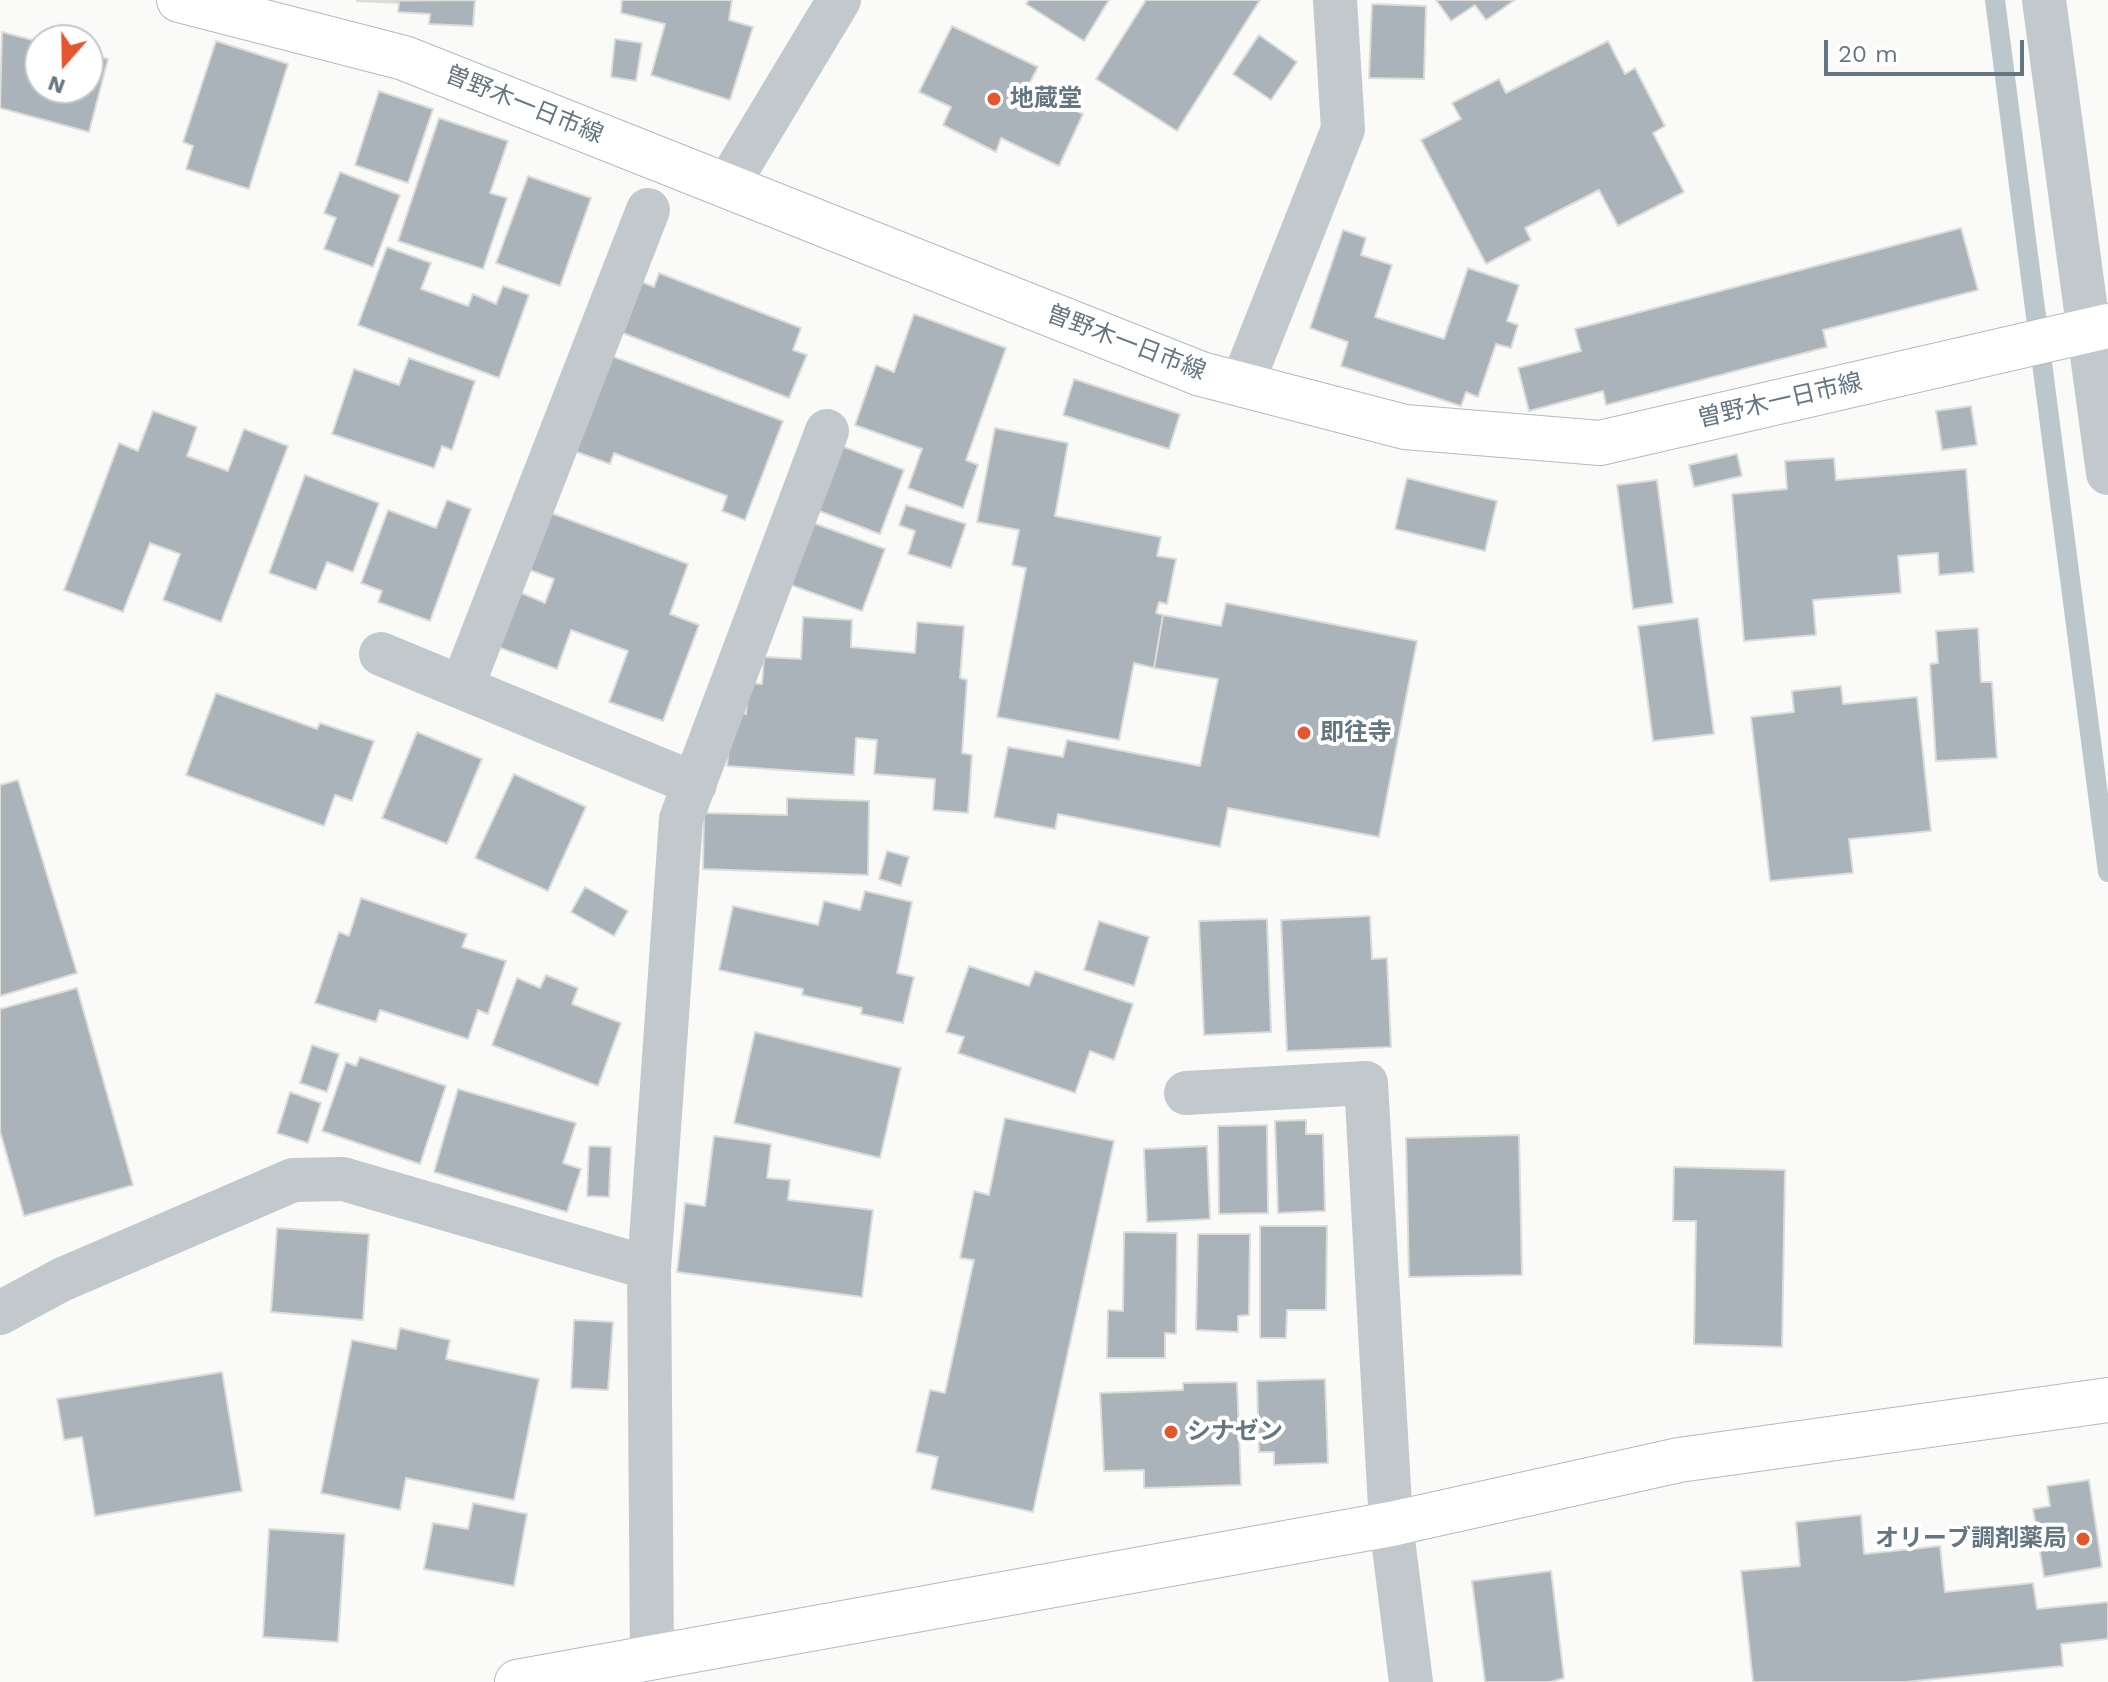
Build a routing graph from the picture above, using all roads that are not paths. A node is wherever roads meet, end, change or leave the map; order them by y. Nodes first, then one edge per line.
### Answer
1 (179, 0) edge
2 (839, 0) edge
3 (1335, 0) edge
4 (2044, 0) edge
5 (284, 12) edge
6 (727, 186) junction
7 (648, 210) dead end
8 (2090, 330) edge
9 (1242, 384) junction
10 (827, 431) dead end
11 (2108, 473) edge
12 (381, 654) dead end
13 (462, 687) junction
14 (695, 784) junction
15 (1186, 1093) dead end
16 (649, 1268) junction
17 (0, 1313) edge
18 (2108, 1400) edge
19 (1391, 1524) junction
20 (632, 1667) edge
21 (517, 1682) edge
22 (1411, 1682) edge

1 - 5 main road, 曽野木一日市線
2 - 6 street
3 - 9 street
4 - 8 street
5 - 6 main road, 曽野木一日市線
6 - 9 main road, 曽野木一日市線
7 - 13 street
8 - 9 main road, 曽野木一日市線
8 - 11 street
10 - 14 street
12 - 13 street
13 - 14 street
14 - 16 street
15 - 19 street
16 - 17 street
16 - 20 street
18 - 19 main road
19 - 20 main road
19 - 22 street
20 - 21 main road

